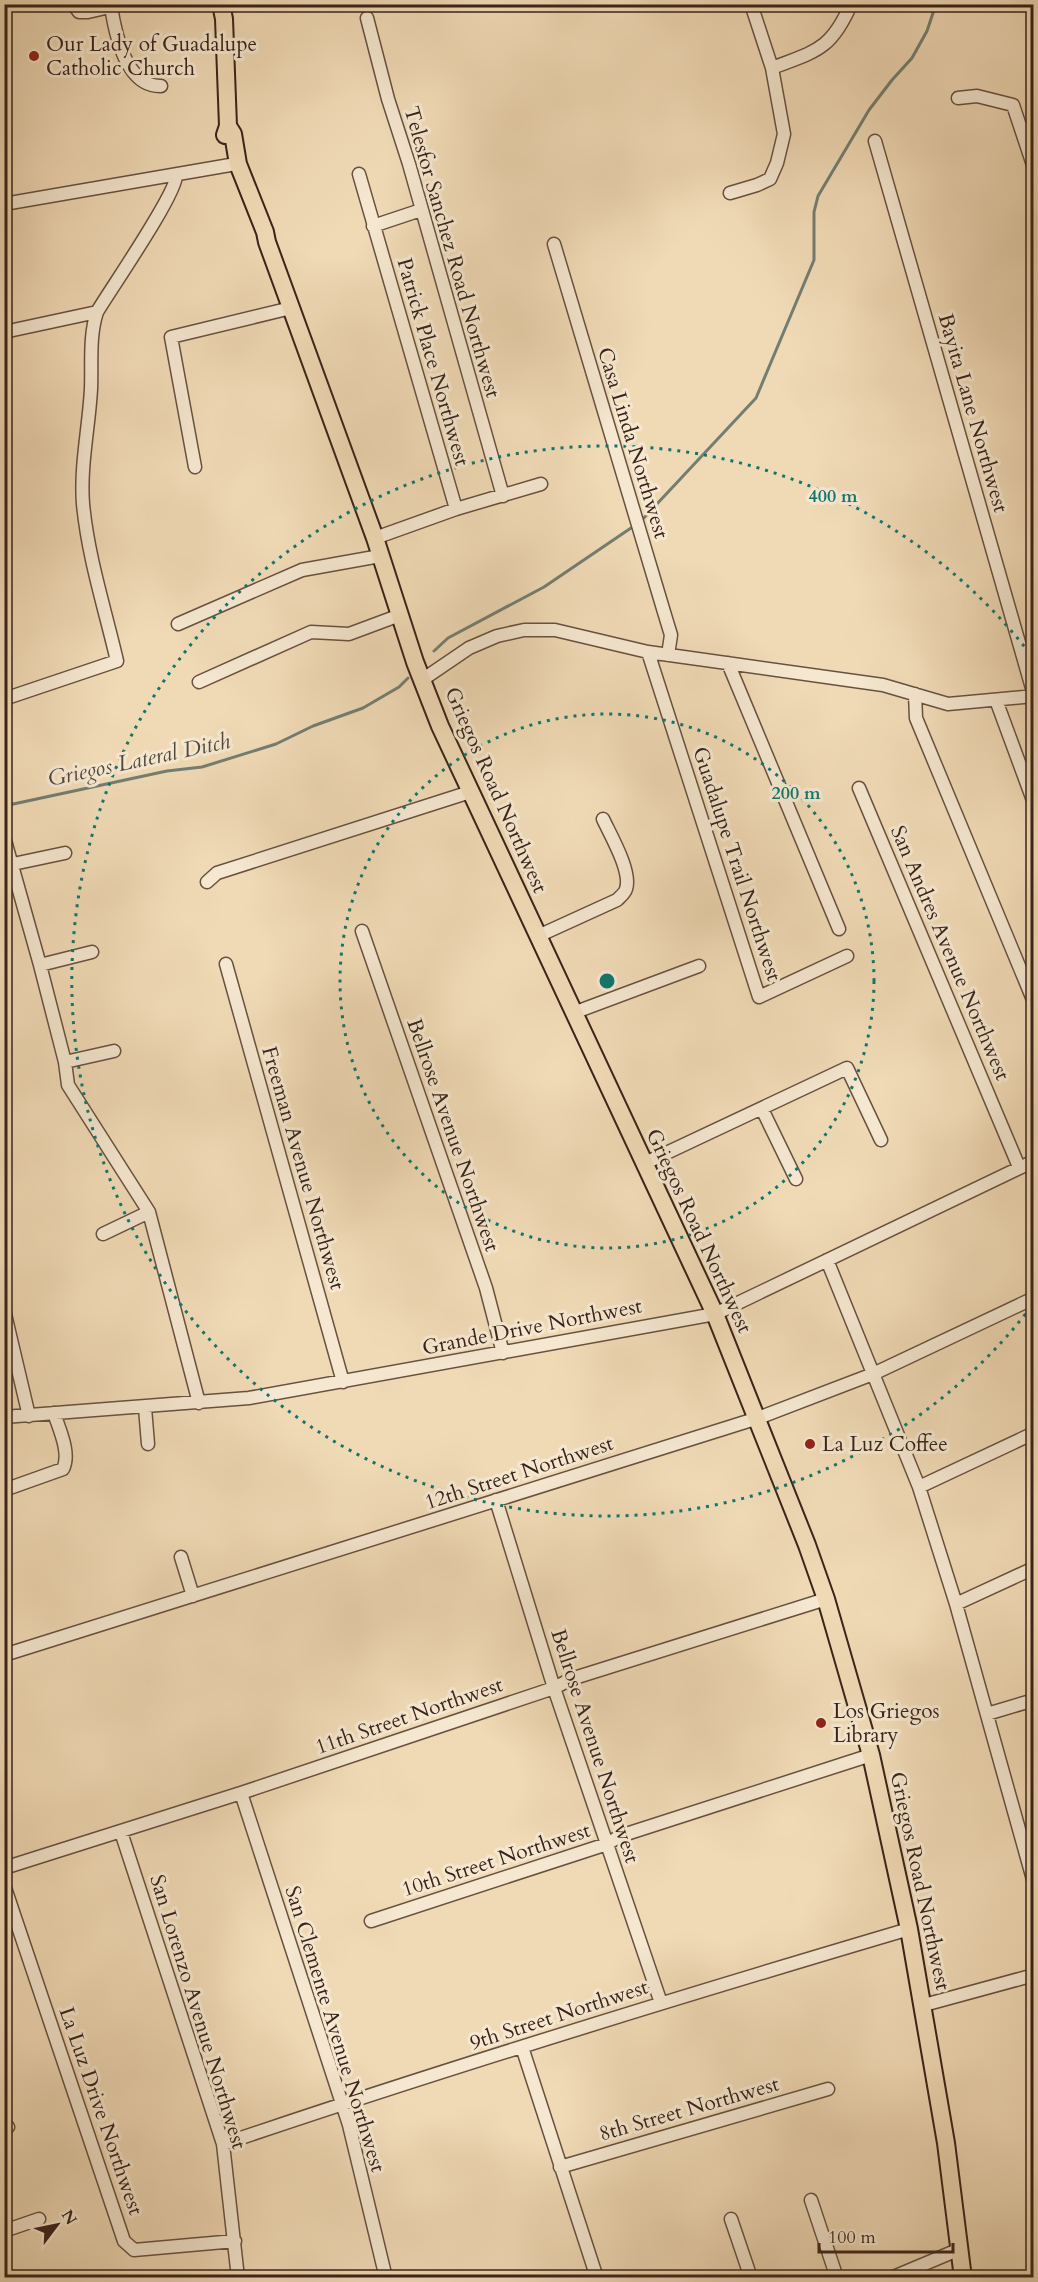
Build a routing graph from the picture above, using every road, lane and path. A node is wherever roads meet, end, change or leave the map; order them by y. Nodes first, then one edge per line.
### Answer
1 (73, 4) edge
2 (221, 4) edge
3 (751, 4) edge
4 (852, 4) edge
5 (111, 6) edge
6 (366, 18) dead end
7 (772, 68) junction
8 (161, 86) dead end
9 (958, 98) dead end
10 (875, 141) dead end
11 (234, 164) junction
12 (1034, 168) edge
13 (359, 174) dead end
14 (176, 175) junction
15 (730, 193) dead end
16 (4, 204) edge
17 (421, 210) junction
18 (373, 226) junction
19 (554, 244) dead end
20 (291, 308) junction
21 (97, 312) junction
22 (4, 332) edge
23 (195, 467) dead end
24 (542, 484) dead end
25 (503, 496) junction
26 (456, 509) junction
27 (375, 538) junction
28 (380, 556) junction
29 (400, 615) junction
30 (178, 624) dead end
31 (648, 652) junction
32 (668, 655) junction
33 (728, 663) junction
34 (422, 680) junction
35 (199, 682) dead end
36 (915, 694) junction
37 (1034, 695) edge
38 (4, 699) edge
39 (996, 700) junction
40 (859, 788) dead end
41 (470, 792) junction
42 (1034, 803) edge
43 (603, 819) dead end
44 (4, 837) edge
45 (65, 853) dead end
46 (13, 864) junction
47 (207, 882) dead end
48 (839, 929) dead end
49 (362, 931) dead end
50 (538, 936) junction
51 (92, 952) dead end
52 (847, 956) dead end
53 (226, 964) dead end
54 (40, 965) junction
55 (699, 966) dead end
56 (1034, 1002) edge
57 (573, 1013) junction
58 (114, 1051) dead end
59 (65, 1062) junction
60 (762, 1109) junction
61 (881, 1140) dead end
62 (1034, 1161) edge
63 (643, 1164) junction
64 (1019, 1167) junction
65 (796, 1179) dead end
66 (149, 1212) junction
67 (103, 1234) dead end
68 (827, 1260) junction
69 (1034, 1298) edge
70 (4, 1310) edge
71 (715, 1314) junction
72 (503, 1353) junction
73 (873, 1374) junction
74 (343, 1382) junction
75 (199, 1403) junction
76 (145, 1407) junction
77 (54, 1413) junction
78 (28, 1416) junction
79 (4, 1417) edge
80 (758, 1418) junction
81 (1034, 1433) edge
82 (148, 1444) dead end
83 (919, 1487) junction
84 (4, 1491) edge
85 (496, 1500) junction
86 (181, 1557) dead end
87 (1034, 1568) edge
88 (193, 1596) junction
89 (826, 1599) junction
90 (956, 1604) junction
91 (4, 1655) edge
92 (554, 1688) junction
93 (1034, 1700) edge
94 (987, 1714) junction
95 (871, 1755) junction
96 (241, 1793) junction
97 (121, 1832) junction
98 (607, 1844) junction
99 (4, 1868) edge
100 (1034, 1883) edge
101 (4, 1885) edge
102 (371, 1921) dead end
103 (909, 1929) junction
104 (1034, 1975) edge
105 (661, 2003) junction
106 (924, 2005) junction
107 (522, 2047) junction
108 (828, 2089) dead end
109 (342, 2104) junction
110 (223, 2144) junction
111 (560, 2167) junction
112 (811, 2200) dead end
113 (39, 2219) dead end
114 (731, 2219) dead end
115 (4, 2231) edge
116 (235, 2241) junction
117 (960, 2248) junction
118 (238, 2277) edge
119 (386, 2277) edge
120 (597, 2277) edge
121 (751, 2277) edge
122 (837, 2277) edge
123 (891, 2277) edge
124 (963, 2277) edge

1 - 5 street
2 - 11 main road, Griegos Road Northwest
3 - 7 street
4 - 7 street
5 - 8 street
6 - 17 street, Telesfor Sanchez Road Northwest
7 - 15 street
9 - 12 street
10 - 37 street, Bayita Lane Northwest
11 - 14 street
11 - 20 main road, Griegos Road Northwest
13 - 18 street, Patrick Place Northwest
14 - 16 street
14 - 21 street
17 - 18 street
17 - 25 street, Telesfor Sanchez Road Northwest
18 - 26 street, Patrick Place Northwest
19 - 32 street, Casa Linda Northwest
20 - 23 street
20 - 27 main road, Griegos Road Northwest
21 - 22 street
21 - 38 street
24 - 25 street
25 - 26 street
26 - 27 street
27 - 28 main road, Griegos Road Northwest
28 - 29 main road, Griegos Road Northwest
28 - 30 street
29 - 34 main road, Griegos Road Northwest
29 - 35 street
31 - 32 street
31 - 34 street
31 - 52 street, Guadalupe Trail Northwest
32 - 33 street
33 - 36 street
33 - 48 street
34 - 41 main road, Griegos Road Northwest
36 - 39 street
36 - 56 street
37 - 39 street
39 - 42 street
40 - 64 street, San Andres Avenue Northwest
41 - 47 street
41 - 50 main road, Griegos Road Northwest
43 - 50 street
44 - 46 street
45 - 46 street
46 - 54 street
49 - 72 street, Bellrose Avenue Northwest
50 - 57 main road, Griegos Road Northwest
51 - 54 street
53 - 74 street, Freeman Avenue Northwest
54 - 59 street
55 - 57 street
57 - 63 main road, Griegos Road Northwest
58 - 59 street
59 - 66 street
60 - 61 street
60 - 63 street
60 - 65 street
62 - 64 street, Grande Drive Northwest
63 - 71 main road, Griegos Road Northwest
64 - 68 street, Grande Drive Northwest
66 - 67 street
66 - 75 street
68 - 71 street, Grande Drive Northwest
68 - 73 street
69 - 73 street, 12th Street Northwest
70 - 78 street
71 - 72 street, Grande Drive Northwest
71 - 80 main road, Griegos Road Northwest
72 - 74 street, Grande Drive Northwest
73 - 80 street, 12th Street Northwest
73 - 83 street
74 - 75 street, Grande Drive Northwest
75 - 76 street, Grande Drive Northwest
76 - 77 street, Grande Drive Northwest
76 - 82 street
77 - 78 street, Grande Drive Northwest
77 - 84 street
78 - 79 street, Grande Drive Northwest
80 - 85 street, 12th Street Northwest
80 - 89 main road, Griegos Road Northwest
81 - 83 street
83 - 90 street
85 - 88 street, 12th Street Northwest
85 - 92 street, Bellrose Avenue Northwest
86 - 88 street
87 - 90 street
88 - 91 street, 12th Street Northwest
89 - 92 street, 11th Street Northwest
89 - 95 main road, Griegos Road Northwest
90 - 94 street
92 - 96 street, 11th Street Northwest
92 - 98 street, Bellrose Avenue Northwest
93 - 94 street
94 - 100 street
95 - 98 street, 10th Street Northwest
95 - 103 main road, Griegos Road Northwest
96 - 97 street, 11th Street Northwest
96 - 109 street, San Clemente Avenue Northwest
97 - 99 street, 11th Street Northwest
97 - 110 street, San Lorenzo Avenue Northwest
98 - 102 street, 10th Street Northwest
98 - 105 street, Bellrose Avenue Northwest
101 - 116 street, La Luz Drive Northwest
103 - 105 street, 9th Street Northwest
103 - 106 main road, Griegos Road Northwest
104 - 106 street
105 - 107 street, 9th Street Northwest
106 - 117 main road, Griegos Road Northwest
107 - 109 street, 9th Street Northwest
107 - 111 street
108 - 111 street, 8th Street Northwest
109 - 110 street, 9th Street Northwest
109 - 119 street, San Clemente Avenue Northwest
110 - 116 street, San Lorenzo Avenue Northwest
111 - 120 street
112 - 122 street
113 - 115 street
114 - 121 street
116 - 118 street, San Lorenzo Avenue Northwest
117 - 123 street
117 - 124 main road, Griegos Road Northwest

